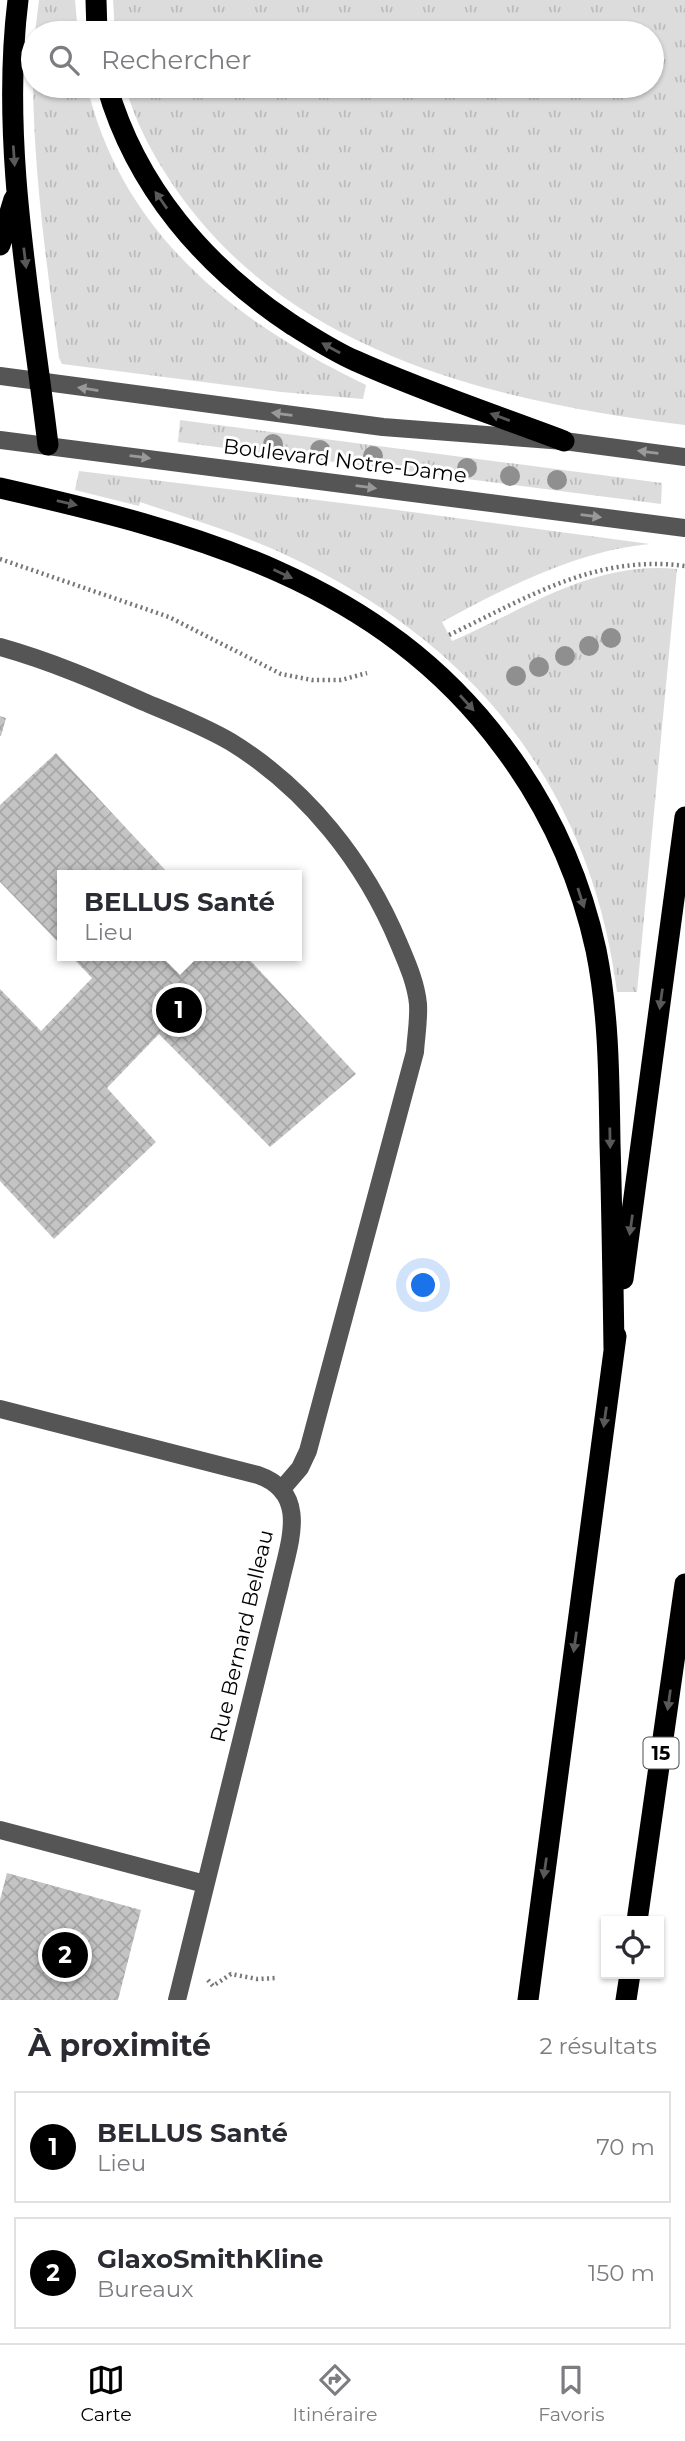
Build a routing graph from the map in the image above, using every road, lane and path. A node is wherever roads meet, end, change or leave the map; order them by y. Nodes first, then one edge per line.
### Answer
1 (18, 0) edge
2 (96, 0) edge
3 (97, 21) edge
4 (111, 98) edge
5 (17, 190) junction
6 (0, 245) edge
7 (0, 376) edge
8 (40, 381) junction
9 (0, 440) edge
10 (564, 441) junction
11 (48, 445) junction
12 (685, 457) edge
13 (0, 488) edge
14 (685, 528) edge
15 (0, 559) edge
16 (685, 566) edge
17 (449, 635) dead end
18 (0, 647) edge
19 (367, 673) dead end
20 (685, 817) edge
21 (614, 1349) junction
22 (0, 1409) edge
23 (282, 1489) junction
24 (685, 1584) edge
25 (0, 1830) edge
26 (205, 1884) junction
27 (638, 1916) edge
28 (204, 1973) dead end
29 (277, 1978) dead end
30 (629, 1979) edge
31 (177, 2000) edge
32 (528, 2000) edge
33 (626, 2000) edge

1 -> 5 highway
2 - 3 highway
10 -> 4 highway
5 - 6 highway
5 -> 8 highway
7 - 8 street, Boulevard Notre-Dame
10 -> 8 street, Boulevard Notre-Dame
8 - 11 highway
9 - 11 street, Boulevard Notre-Dame
12 -> 10 street, Boulevard Notre-Dame
11 -> 14 street, Boulevard Notre-Dame
13 -> 21 highway
15 - 19 path
16 - 17 path
18 - 23 street
20 -> 21 highway
21 -> 32 highway
22 - 23 street
23 - 26 street, Rue Bernard Belleau
24 -> 27 highway, 15
25 - 26 street
26 - 31 street, Rue Bernard Belleau
28 - 29 path
30 - 33 highway

